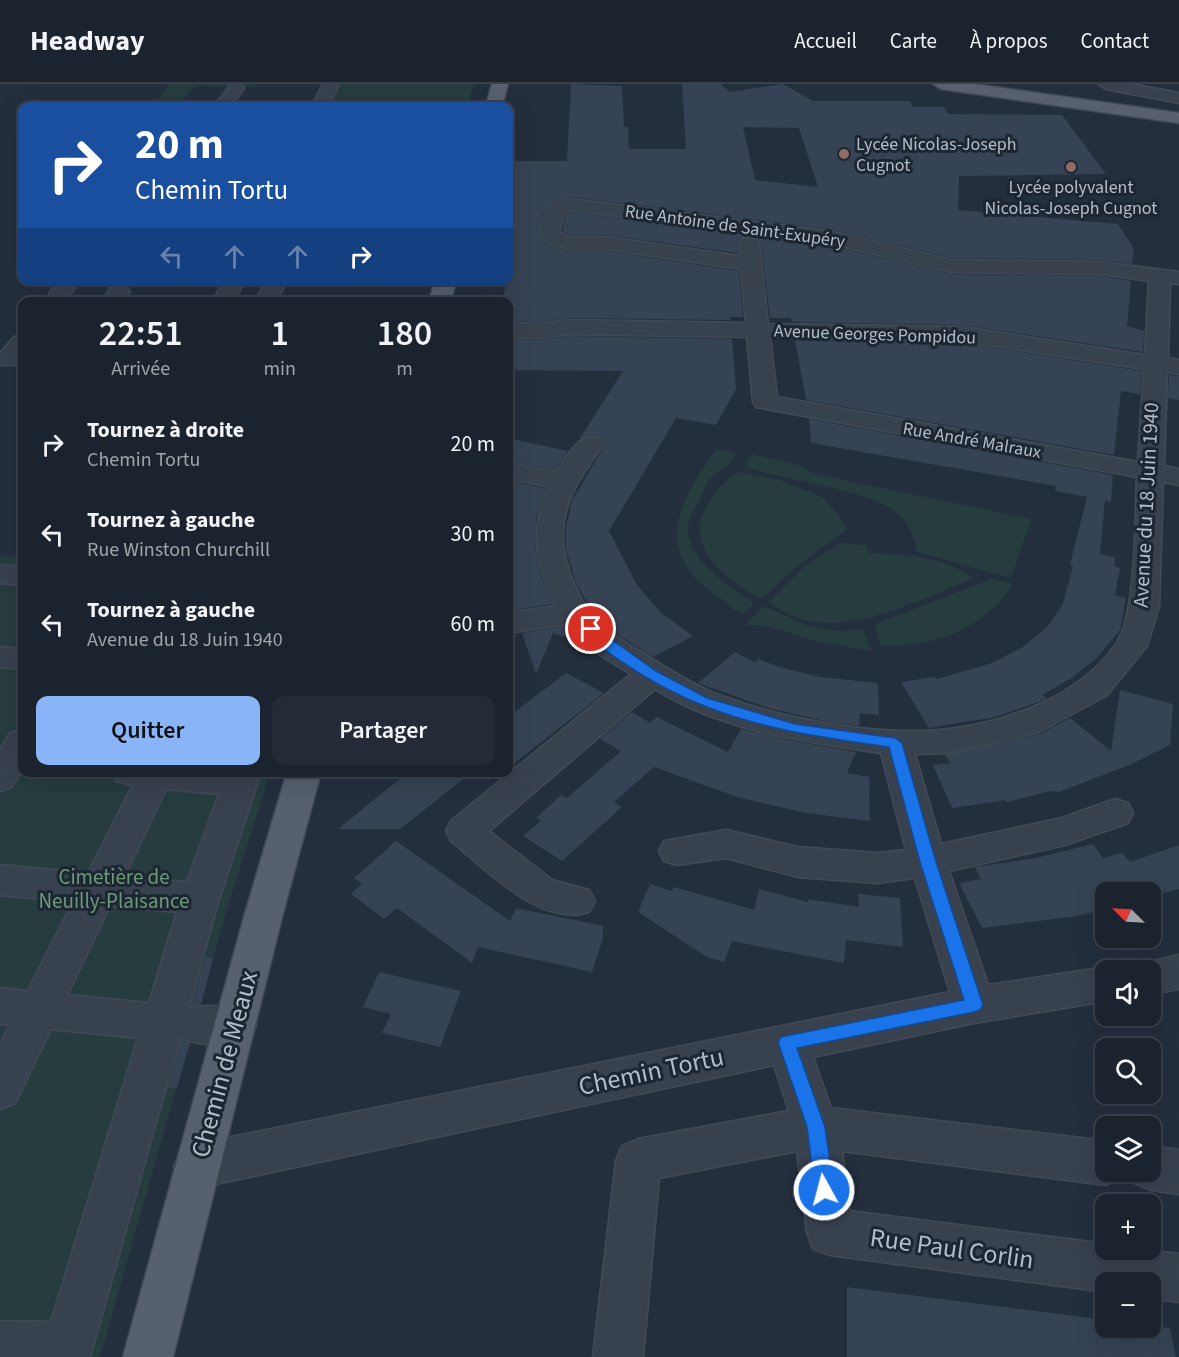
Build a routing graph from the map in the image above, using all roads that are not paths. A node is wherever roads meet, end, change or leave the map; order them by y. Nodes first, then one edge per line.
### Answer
1 (331, 84) edge
2 (500, 84) edge
3 (941, 84) edge
4 (1106, 84) edge
5 (236, 88) dead end
6 (1179, 98) edge
7 (226, 102) edge
8 (322, 102) edge
9 (495, 102) edge
10 (1179, 118) edge
11 (748, 227) junction
12 (750, 264) junction
13 (1169, 277) edge
14 (513, 320) edge
15 (568, 327) junction
16 (513, 330) edge
17 (758, 331) junction
18 (18, 348) edge
19 (9, 360) edge
20 (1167, 366) edge
21 (591, 443) dead end
22 (513, 472) edge
23 (1150, 472) junction
24 (1179, 477) edge
25 (563, 482) junction
26 (0, 574) edge
27 (18, 576) edge
28 (573, 613) junction
29 (513, 622) edge
30 (0, 657) edge
31 (18, 659) edge
32 (651, 675) junction
33 (895, 743) junction
34 (145, 777) edge
35 (223, 777) edge
36 (303, 777) edge
37 (242, 778) edge
38 (1115, 813) dead end
39 (677, 851) dead end
40 (928, 862) junction
41 (0, 880) edge
42 (100, 889) junction
43 (200, 899) junction
44 (576, 901) dead end
45 (1179, 972) edge
46 (1161, 974) edge
47 (1095, 986) edge
48 (974, 1005) junction
49 (0, 1006) edge
50 (40, 1011) junction
51 (175, 1024) junction
52 (236, 1026) junction
53 (787, 1042) junction
54 (0, 1089) edge
55 (816, 1127) junction
56 (1095, 1162) edge
57 (197, 1166) junction
58 (1161, 1170) edge
59 (1179, 1172) edge
60 (1179, 1278) edge
61 (0, 1346) edge
62 (67, 1352) edge
63 (148, 1357) edge
64 (618, 1357) edge

1 - 8 street
2 - 9 main road
3 - 10 main road
4 - 6 street
5 - 7 street
11 - 12 street
11 - 12 street, Rue Antoine de Saint-Exupéry
11 - 13 street, Rue Antoine de Saint-Exupéry
12 - 17 street
13 - 20 street, Avenue du 18 Juin 1940
14 - 15 street, Avenue Georges Pompidou
15 - 16 street, Avenue Georges Pompidou
15 - 17 street, Avenue Georges Pompidou
17 - 20 street, Avenue Georges Pompidou
17 - 23 street, Rue André Malraux
18 - 19 street
20 - 23 street, Avenue du 18 Juin 1940
21 - 25 street, Avenue du 18 Juin 1940
22 - 25 street
23 - 24 street, Rue André Malraux
23 - 33 street, Avenue du 18 Juin 1940
25 - 28 street, Avenue du 18 Juin 1940
26 - 27 street
28 - 29 street
28 - 32 street, Avenue du 18 Juin 1940
30 - 31 street
32 - 33 street, Avenue du 18 Juin 1940
32 - 44 street
33 - 40 street
34 - 42 street
35 - 37 street
36 - 52 main road, Chemin de Meaux
37 - 43 street
38 - 40 street
39 - 40 street
40 - 48 street
41 - 42 street
42 - 43 street
42 - 50 street
43 - 51 street
45 - 46 street
47 - 48 street, Chemin Tortu
48 - 53 street, Chemin Tortu
49 - 50 street
50 - 51 street
50 - 54 street
51 - 52 street
51 - 62 street
52 - 57 main road, Chemin de Meaux
53 - 55 street, Rue Paul Corlin
53 - 57 street, Chemin Tortu
55 - 56 street
55 - 60 street, Rue Paul Corlin
55 - 64 street
57 - 63 main road, Chemin de Meaux
58 - 59 street
61 - 62 street

